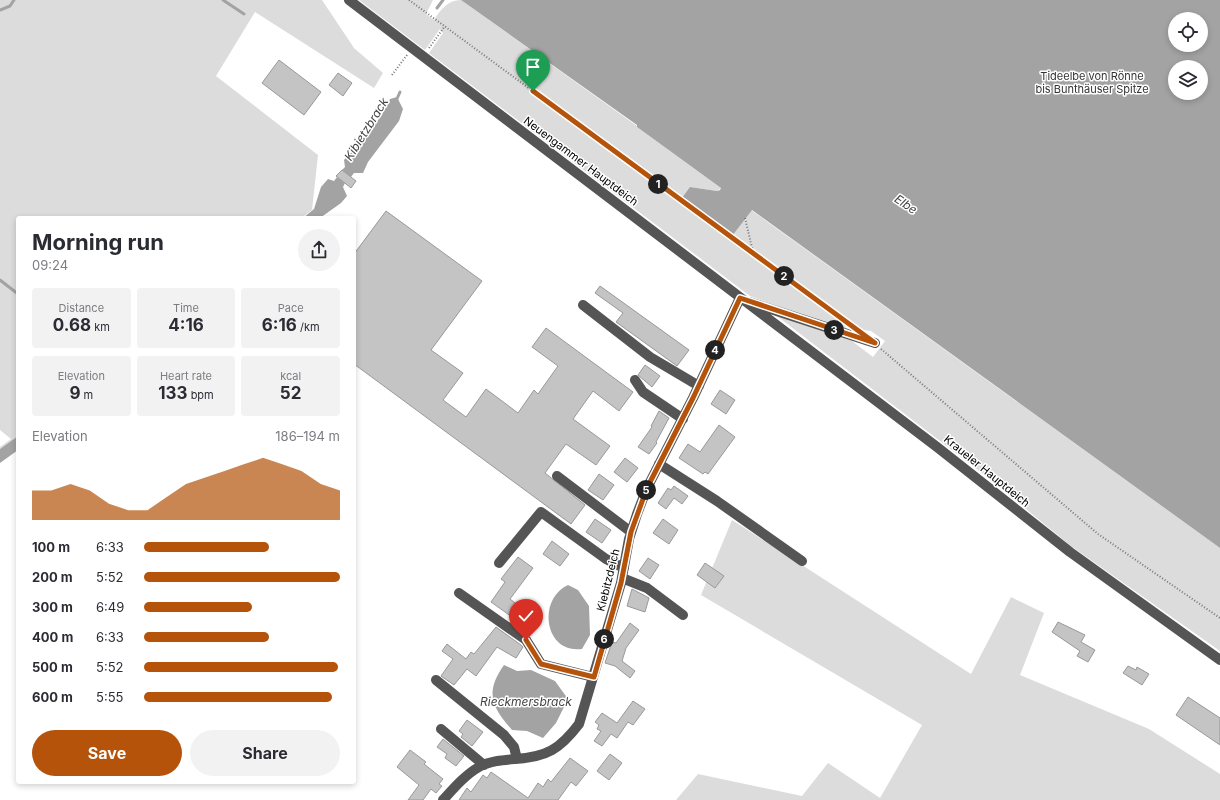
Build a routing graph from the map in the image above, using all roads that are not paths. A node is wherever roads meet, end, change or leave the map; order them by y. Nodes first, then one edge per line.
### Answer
1 (349, 0) edge
2 (741, 299) junction
3 (583, 304) dead end
4 (875, 343) road end
5 (635, 380) dead end
6 (699, 386) junction
7 (682, 419) junction
8 (659, 464) junction
9 (557, 476) dead end
10 (631, 532) junction
11 (802, 561) dead end
12 (499, 564) dead end
13 (624, 568) junction
14 (622, 578) junction
15 (459, 593) dead end
16 (683, 615) dead end
17 (1220, 660) edge
18 (594, 677) junction
19 (436, 680) dead end
20 (441, 728) dead end
21 (517, 759) junction
22 (484, 765) junction
23 (443, 800) edge

1 - 2 street, Neuengammer Hauptdeich
2 - 4 street
2 - 6 street, Kiebitzdeich
2 - 17 street, Kraueler Hauptdeich
3 - 6 street
5 - 7 street
6 - 7 street, Kiebitzdeich
7 - 8 street, Kiebitzdeich
8 - 10 street, Kiebitzdeich
8 - 11 street
9 - 10 street
10 - 13 street, Kiebitzdeich
12 - 13 street
13 - 14 street, Kiebitzdeich
14 - 16 street
14 - 18 street, Kiebitzdeich
15 - 18 street
18 - 21 street, Kiebitzdeich
19 - 21 street
20 - 22 street
21 - 22 street, Kiebitzdeich
22 - 23 street, Kiebitzdeich

